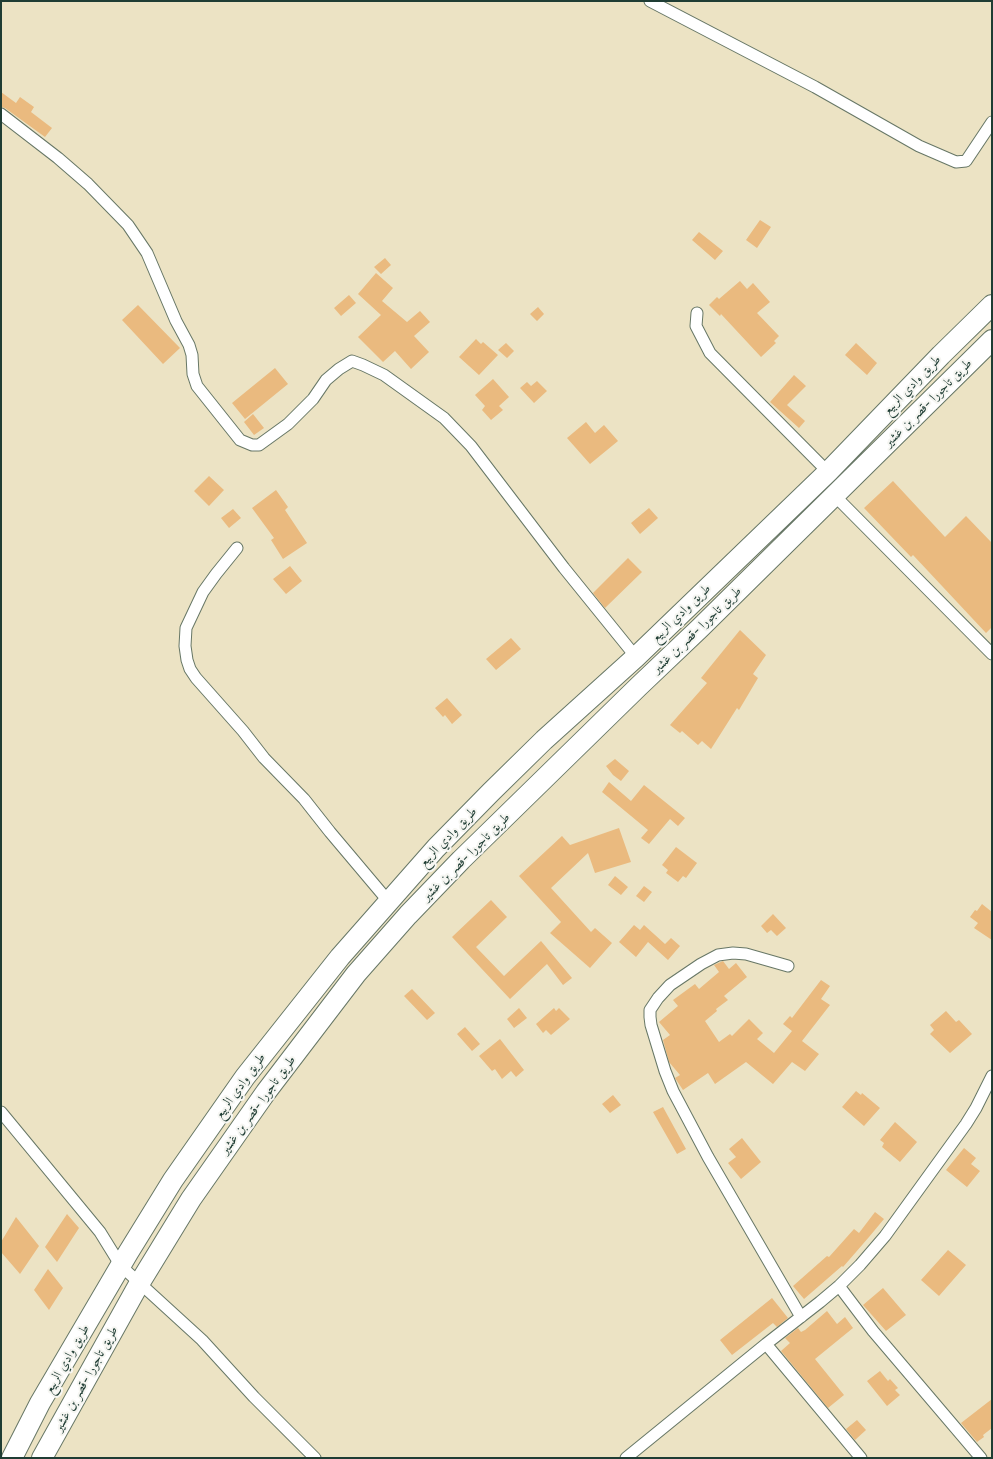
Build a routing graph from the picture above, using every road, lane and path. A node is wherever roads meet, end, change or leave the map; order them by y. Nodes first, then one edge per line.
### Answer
1 (650, 1) edge
2 (1, 114) edge
3 (992, 122) edge
4 (992, 305) edge
5 (697, 313) dead end
6 (992, 340) edge
7 (828, 472) junction
8 (834, 495) junction
9 (237, 548) dead end
10 (992, 654) edge
11 (636, 657) junction
12 (389, 902) junction
13 (788, 966) dead end
14 (992, 1076) edge
15 (1, 1112) edge
16 (121, 1266) junction
17 (139, 1284) junction
18 (839, 1286) junction
19 (801, 1318) junction
20 (766, 1344) junction
21 (12, 1458) edge
22 (42, 1458) edge
23 (315, 1458) edge
24 (626, 1458) edge
25 (861, 1458) edge
26 (981, 1458) edge

1 - 3 street
2 - 11 street
4 - 7 highway, طريق وادي الربيع
5 - 7 street
6 - 8 highway, طريق تاجورا -قصر بن غشير
7 - 11 highway, طريق وادي الربيع
8 - 10 street
8 - 17 highway, طريق تاجورا -قصر بن غشير
9 - 12 street
11 - 12 highway, طريق وادي الربيع
12 - 16 highway, طريق وادي الربيع
13 - 19 street
14 - 18 street
15 - 16 street
16 - 17 street
16 - 21 highway, طريق وادي الربيع
17 - 22 highway, طريق تاجورا -قصر بن غشير
17 - 23 street
18 - 19 street
18 - 26 street
19 - 20 street
20 - 24 street
20 - 25 street

